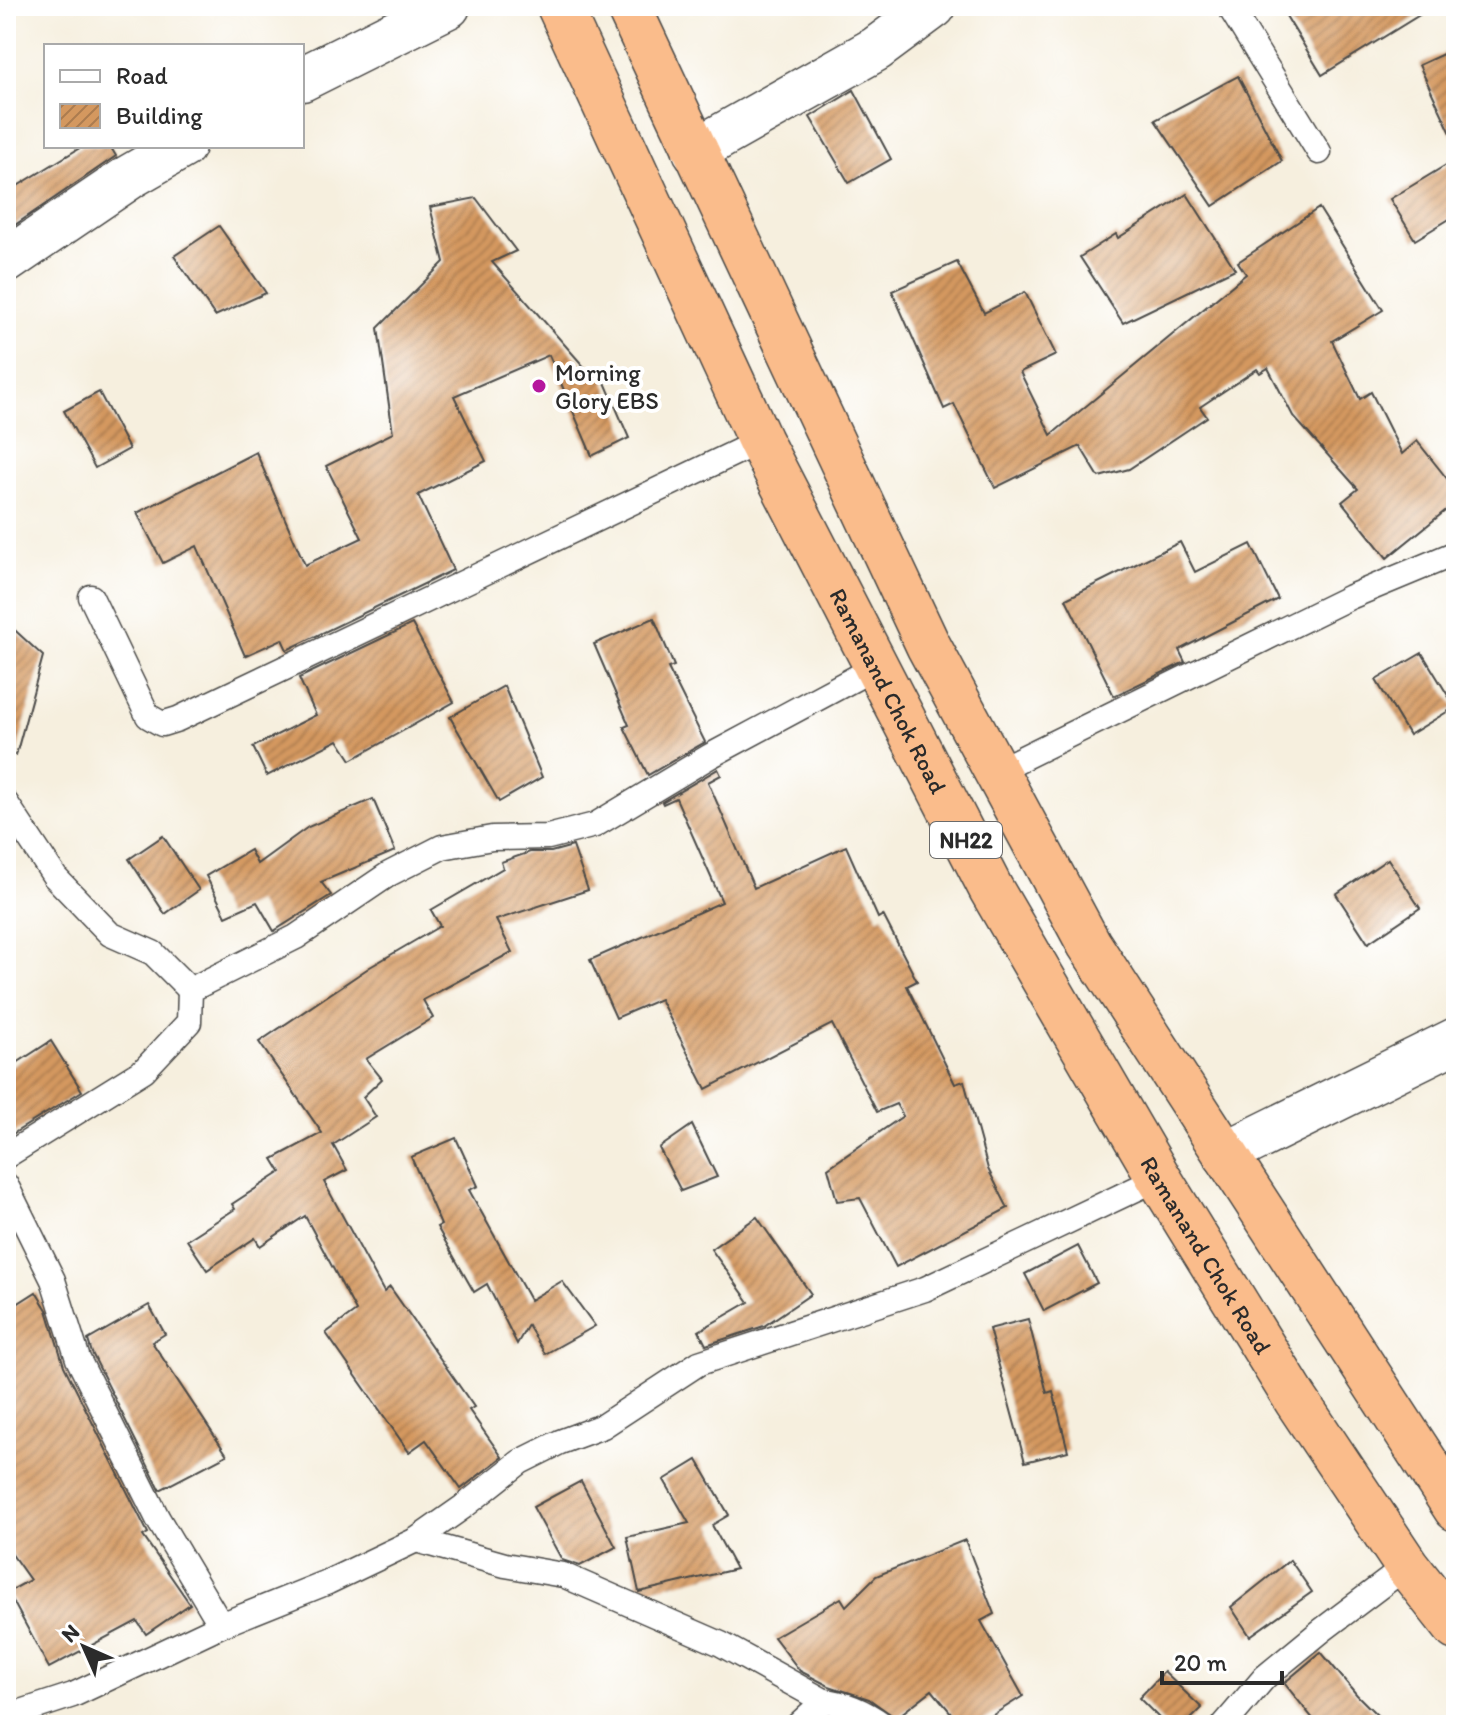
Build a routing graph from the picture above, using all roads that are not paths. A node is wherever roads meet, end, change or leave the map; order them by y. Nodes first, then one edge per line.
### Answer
1 (448, 6) edge
2 (559, 6) edge
3 (628, 6) edge
4 (934, 6) edge
5 (1229, 6) edge
6 (304, 78) edge
7 (180, 148) edge
8 (695, 151) junction
9 (1319, 152) dead end
10 (6, 261) edge
11 (760, 441) junction
12 (1456, 553) edge
13 (91, 597) dead end
14 (876, 667) junction
15 (996, 771) junction
16 (6, 803) edge
17 (190, 990) junction
18 (1456, 1040) edge
19 (1225, 1154) junction
20 (6, 1156) edge
21 (1159, 1178) junction
22 (6, 1185) edge
23 (1456, 1509) edge
24 (416, 1540) junction
25 (1407, 1566) junction
26 (221, 1625) junction
27 (1456, 1628) edge
28 (824, 1701) junction
29 (6, 1717) edge
30 (798, 1725) edge
31 (883, 1725) edge
32 (1224, 1725) edge

1 - 6 street
2 - 11 highway, Ramanand Chok Road / NH22
3 - 8 highway, NH22
4 - 8 street
5 - 9 lane
7 - 10 street
8 - 15 highway, NH22
11 - 13 lane
11 - 14 highway, Ramanand Chok Road / NH22
12 - 15 lane
14 - 17 lane
14 - 21 highway, Ramanand Chok Road / NH22
15 - 19 highway, NH22
16 - 17 lane
17 - 20 lane
18 - 19 street
19 - 23 highway, NH22
21 - 24 lane
21 - 25 highway, Ramanand Chok Road / NH22
22 - 26 lane
24 - 26 lane
24 - 28 lane
25 - 27 highway, Ramanand Chok Road / NH22
25 - 32 lane
26 - 29 lane
28 - 30 lane
28 - 31 lane

